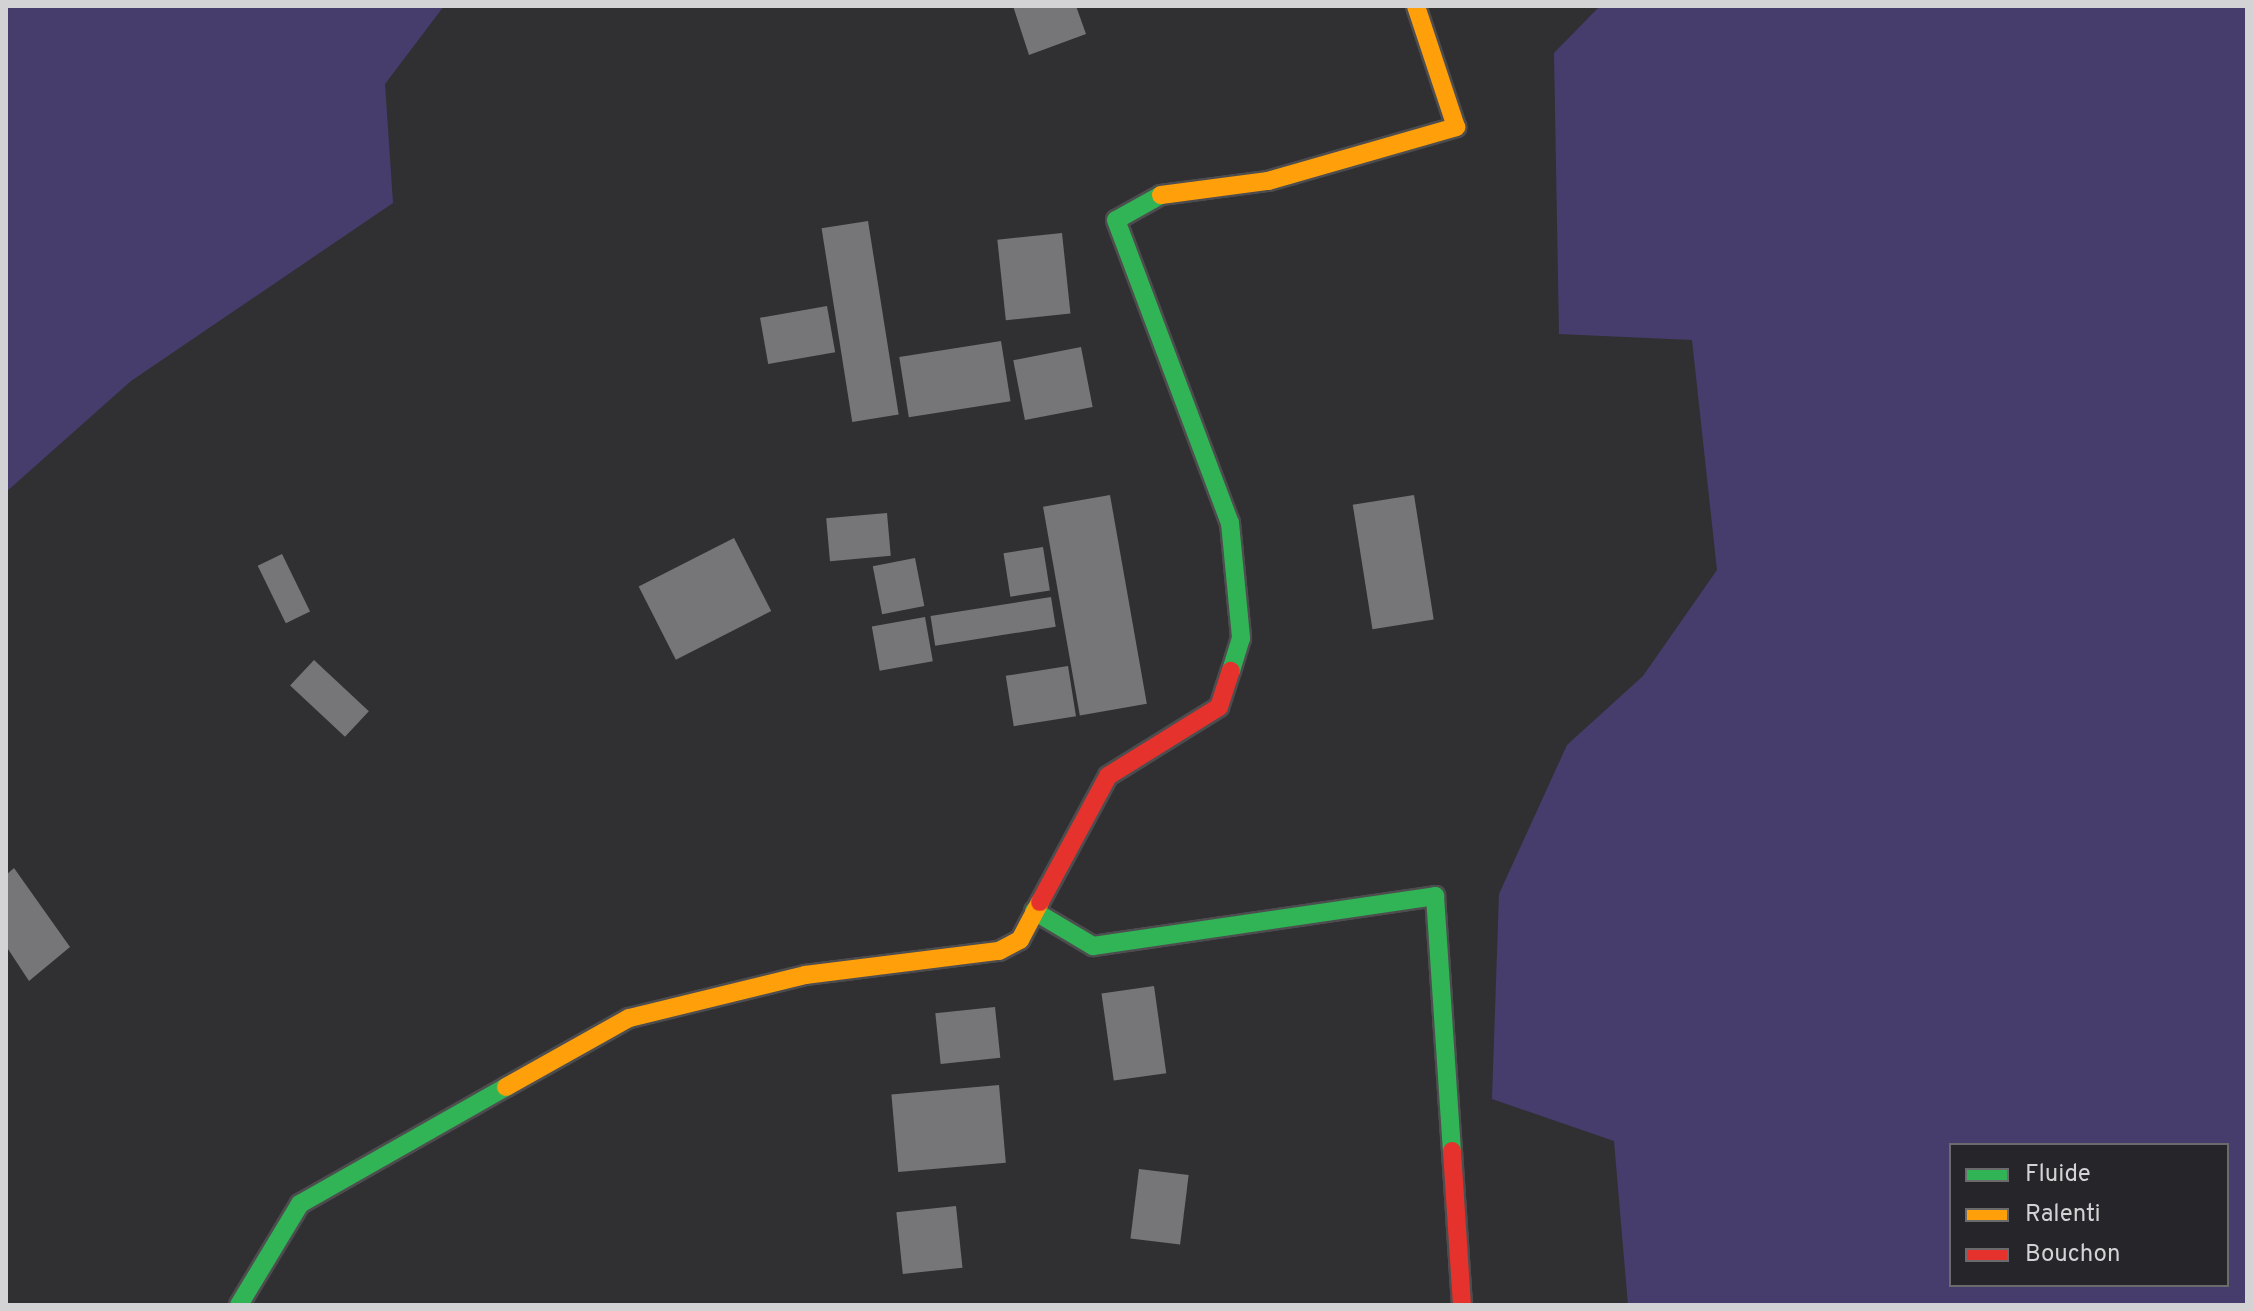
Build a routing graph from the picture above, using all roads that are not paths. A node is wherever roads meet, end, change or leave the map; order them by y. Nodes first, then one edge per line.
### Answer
1 (1416, 6) edge
2 (1034, 911) junction
3 (239, 1305) edge
4 (1462, 1305) edge

1 - 2 street
2 - 3 street
2 - 4 street

